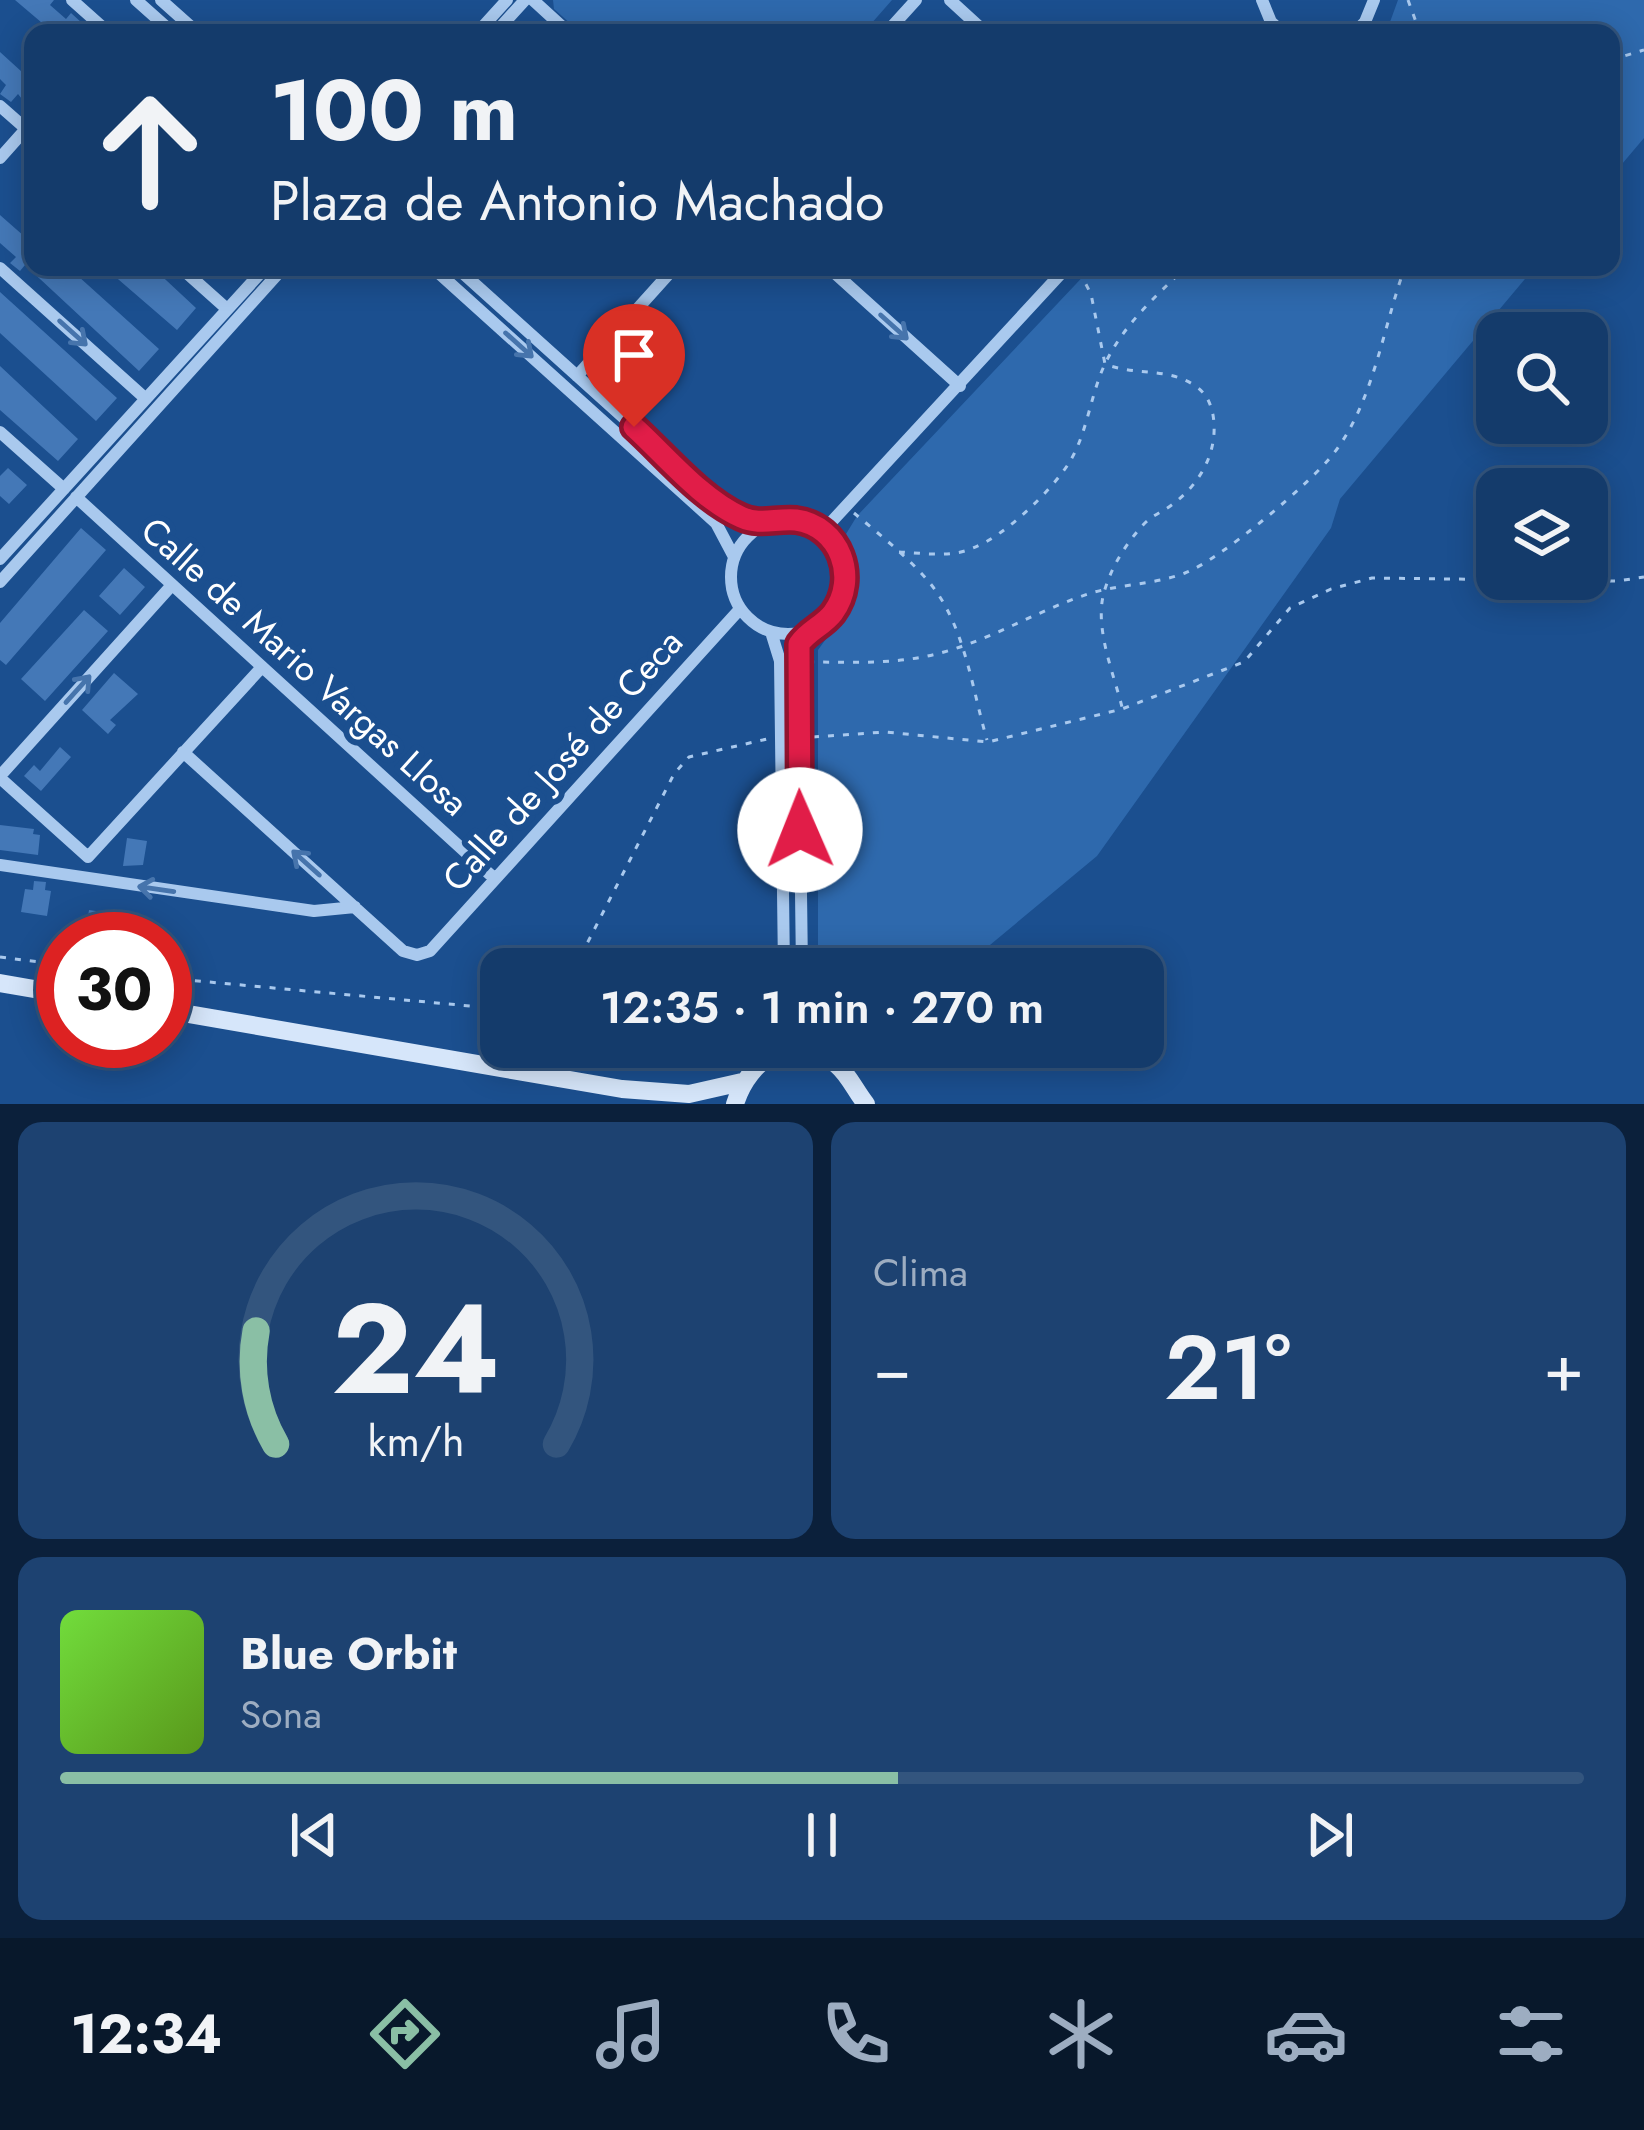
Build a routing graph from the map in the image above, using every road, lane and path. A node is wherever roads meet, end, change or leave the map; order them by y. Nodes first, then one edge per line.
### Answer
1 (72, 0) edge
2 (136, 0) edge
3 (161, 0) edge
4 (507, 0) edge
5 (529, 0) edge
6 (916, 0) edge
7 (950, 0) edge
8 (99, 24) edge
9 (163, 24) edge
10 (188, 24) edge
11 (485, 24) edge
12 (504, 24) edge
13 (558, 24) edge
14 (894, 24) edge
15 (976, 24) edge
16 (24, 135) edge
17 (0, 158) edge
18 (0, 268) edge
19 (190, 276) edge
20 (258, 276) edge
21 (275, 276) edge
22 (442, 276) edge
23 (466, 276) edge
24 (667, 276) edge
25 (838, 276) edge
26 (1066, 276) edge
27 (1078, 276) edge
28 (1177, 276) edge
29 (1403, 276) edge
30 (227, 309) junction
31 (1105, 364) junction
32 (577, 376) junction
33 (960, 386) junction
34 (146, 399) junction
35 (0, 432) edge
36 (70, 493) junction
37 (848, 508) junction
38 (770, 523) junction
39 (823, 531) junction
40 (899, 552) junction
41 (734, 557) junction
42 (0, 559) edge
43 (1644, 577) edge
44 (0, 583) edge
45 (172, 585) junction
46 (1104, 591) junction
47 (740, 608) junction
48 (808, 631) junction
49 (771, 632) junction
50 (961, 646) junction
51 (798, 662) junction
52 (262, 667) junction
53 (1122, 709) junction
54 (781, 738) junction
55 (799, 738) junction
56 (988, 742) junction
57 (183, 752) junction
58 (0, 777) edge
59 (88, 857) junction
60 (0, 866) edge
61 (86, 878) junction
62 (495, 879) junction
63 (355, 907) junction
64 (585, 948) edge
65 (784, 948) edge
66 (802, 948) edge
67 (0, 957) edge
68 (36, 962) edge
69 (192, 980) edge
70 (0, 983) edge
71 (36, 989) edge
72 (480, 1007) edge
73 (192, 1015) edge
74 (752, 1068) edge
75 (841, 1068) edge
76 (742, 1082) junction
77 (622, 1089) junction
78 (859, 1099) edge
79 (681, 1104) edge
80 (735, 1104) edge

1 - 8 street
2 - 9 street
3 - 10 street
4 - 11 street
5 - 12 street
5 - 13 street
6 - 14 street
7 - 15 street
16 - 17 street
18 -> 34 street
19 - 30 street
20 - 30 street
21 - 36 street
22 -> 41 street
23 - 32 street
24 - 32 street
25 -> 33 street
26 - 33 street
27 - 31 path
28 - 31 path
29 - 46 path
30 - 34 street
31 - 40 path
31 - 46 path
32 - 38 street
33 - 37 street
34 - 36 street
35 - 36 street, Calle de Mario Vargas Llosa
36 - 42 street
36 - 44 street
36 - 45 street, Calle de Mario Vargas Llosa
37 - 39 street
37 - 40 path
38 - 39 street
38 - 41 street
39 - 48 street
40 - 50 path
41 - 47 street
43 - 53 path
45 - 52 street, Calle de Mario Vargas Llosa
58 -> 45 street
46 - 50 path
46 - 53 path
47 - 49 street
47 - 62 street, Calle de José de Ceca
48 - 49 street
48 - 51 street
49 - 54 street
50 - 51 path
50 - 56 path
51 - 55 street
52 - 57 street
52 - 62 street, Calle de Mario Vargas Llosa
53 - 56 path
54 - 64 path
54 - 65 street
55 - 56 path
55 - 66 street
57 - 59 street
63 -> 57 street
58 - 59 street
59 - 61 street
60 - 61 street
63 -> 61 street
62 - 63 street, Calle de José de Ceca
67 - 68 path
69 - 72 path
70 - 71 main road
73 - 77 main road
74 - 76 main road
75 - 78 main road
76 - 77 main road
76 - 80 main road
77 - 79 main road

